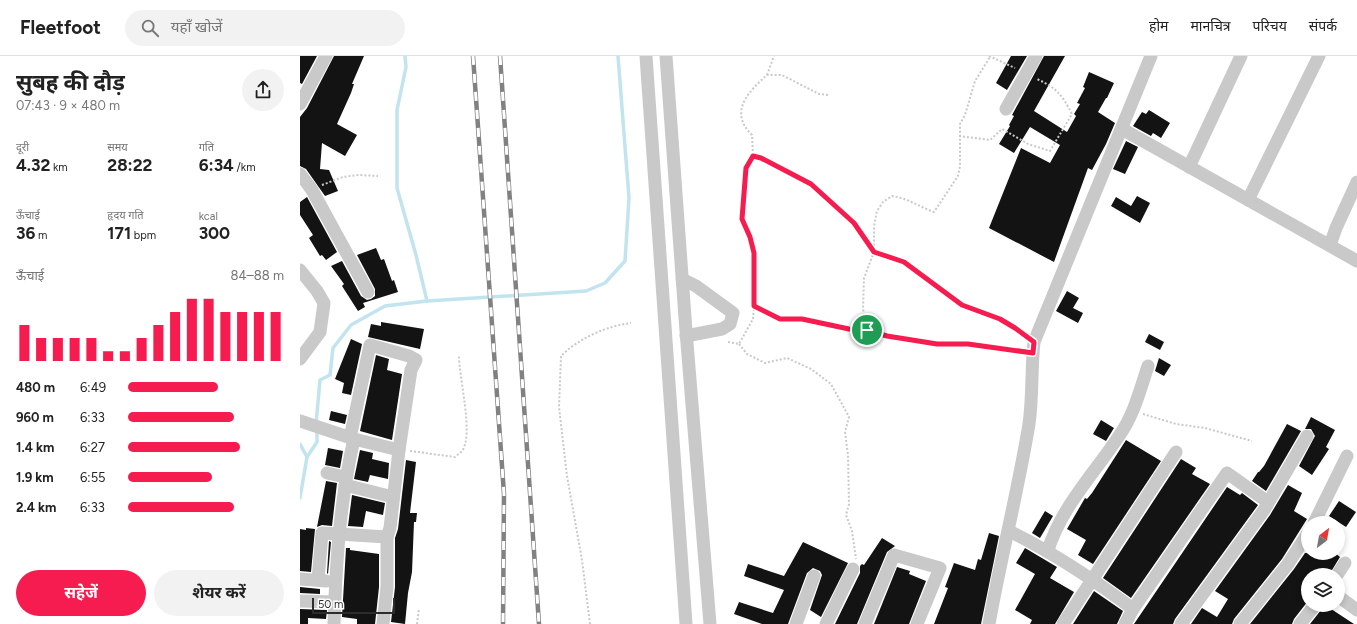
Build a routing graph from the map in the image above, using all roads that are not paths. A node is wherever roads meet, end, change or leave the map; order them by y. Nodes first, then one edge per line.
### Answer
1 (326, 56) edge
2 (646, 56) edge
3 (1036, 56) edge
4 (1242, 56) edge
5 (1320, 56) edge
6 (667, 57) edge
7 (1150, 57) edge
8 (301, 98) edge
9 (1006, 109) dead end
10 (1122, 129) junction
11 (1189, 167) junction
12 (300, 174) edge
13 (1357, 182) edge
14 (1248, 200) junction
15 (1330, 245) junction
16 (1357, 262) edge
17 (300, 270) edge
18 (682, 279) junction
19 (368, 292) dead end
20 (686, 336) junction
21 (300, 359) edge
22 (1148, 366) dead end
23 (302, 423) edge
24 (1307, 436) dead end
25 (352, 439) junction
26 (399, 450) junction
27 (1176, 452) dead end
28 (1347, 456) dead end
29 (327, 473) dead end
30 (345, 481) junction
31 (393, 497) junction
32 (1268, 502) junction
33 (1317, 516) edge
34 (1009, 531) junction
35 (340, 533) junction
36 (387, 537) junction
37 (1301, 544) edge
38 (1048, 550) junction
39 (1345, 562) dead end
40 (1341, 568) edge
41 (853, 569) road end
42 (814, 576) dead end
43 (1092, 578) junction
44 (300, 579) edge
45 (318, 580) junction
46 (336, 582) junction
47 (300, 601) edge
48 (1345, 601) edge
49 (335, 602) junction
50 (1133, 609) junction
51 (1357, 610) edge
52 (1309, 612) edge
53 (334, 624) edge
54 (383, 624) edge
55 (686, 624) edge
56 (710, 624) edge
57 (796, 624) edge
58 (826, 624) edge
59 (865, 624) edge
60 (917, 624) edge
61 (990, 624) edge
62 (1063, 624) edge
63 (1125, 624) edge
64 (1181, 624) edge
65 (1240, 624) edge
66 (1300, 624) edge

1 - 8 street
2 - 55 street
3 - 9 street
4 - 11 street
5 - 14 street
6 - 18 street
7 - 10 street
10 - 11 street
10 - 34 street
11 - 14 street
12 - 19 street
13 - 15 street
14 - 15 street
15 - 16 street
17 - 21 street
18 - 20 street
18 - 20 street
20 - 56 street
22 - 38 street
23 - 25 street
24 - 32 street
25 - 26 street
25 - 26 street
25 - 30 street
26 - 31 street
27 - 43 street
28 - 33 street
29 - 30 street
30 - 31 street
30 - 35 street
31 - 36 street
32 - 50 street
32 - 64 street
34 - 38 street
34 - 61 street
35 - 36 street
35 - 45 street
35 - 46 street
36 - 54 street
37 - 65 street
38 - 43 street
39 - 40 street
41 - 58 street
42 - 57 street
43 - 50 street
43 - 62 street
44 - 45 street
45 - 46 street
46 - 49 street
47 - 49 street
48 - 51 street
49 - 53 street
50 - 63 street
52 - 66 street
59 - 60 street

